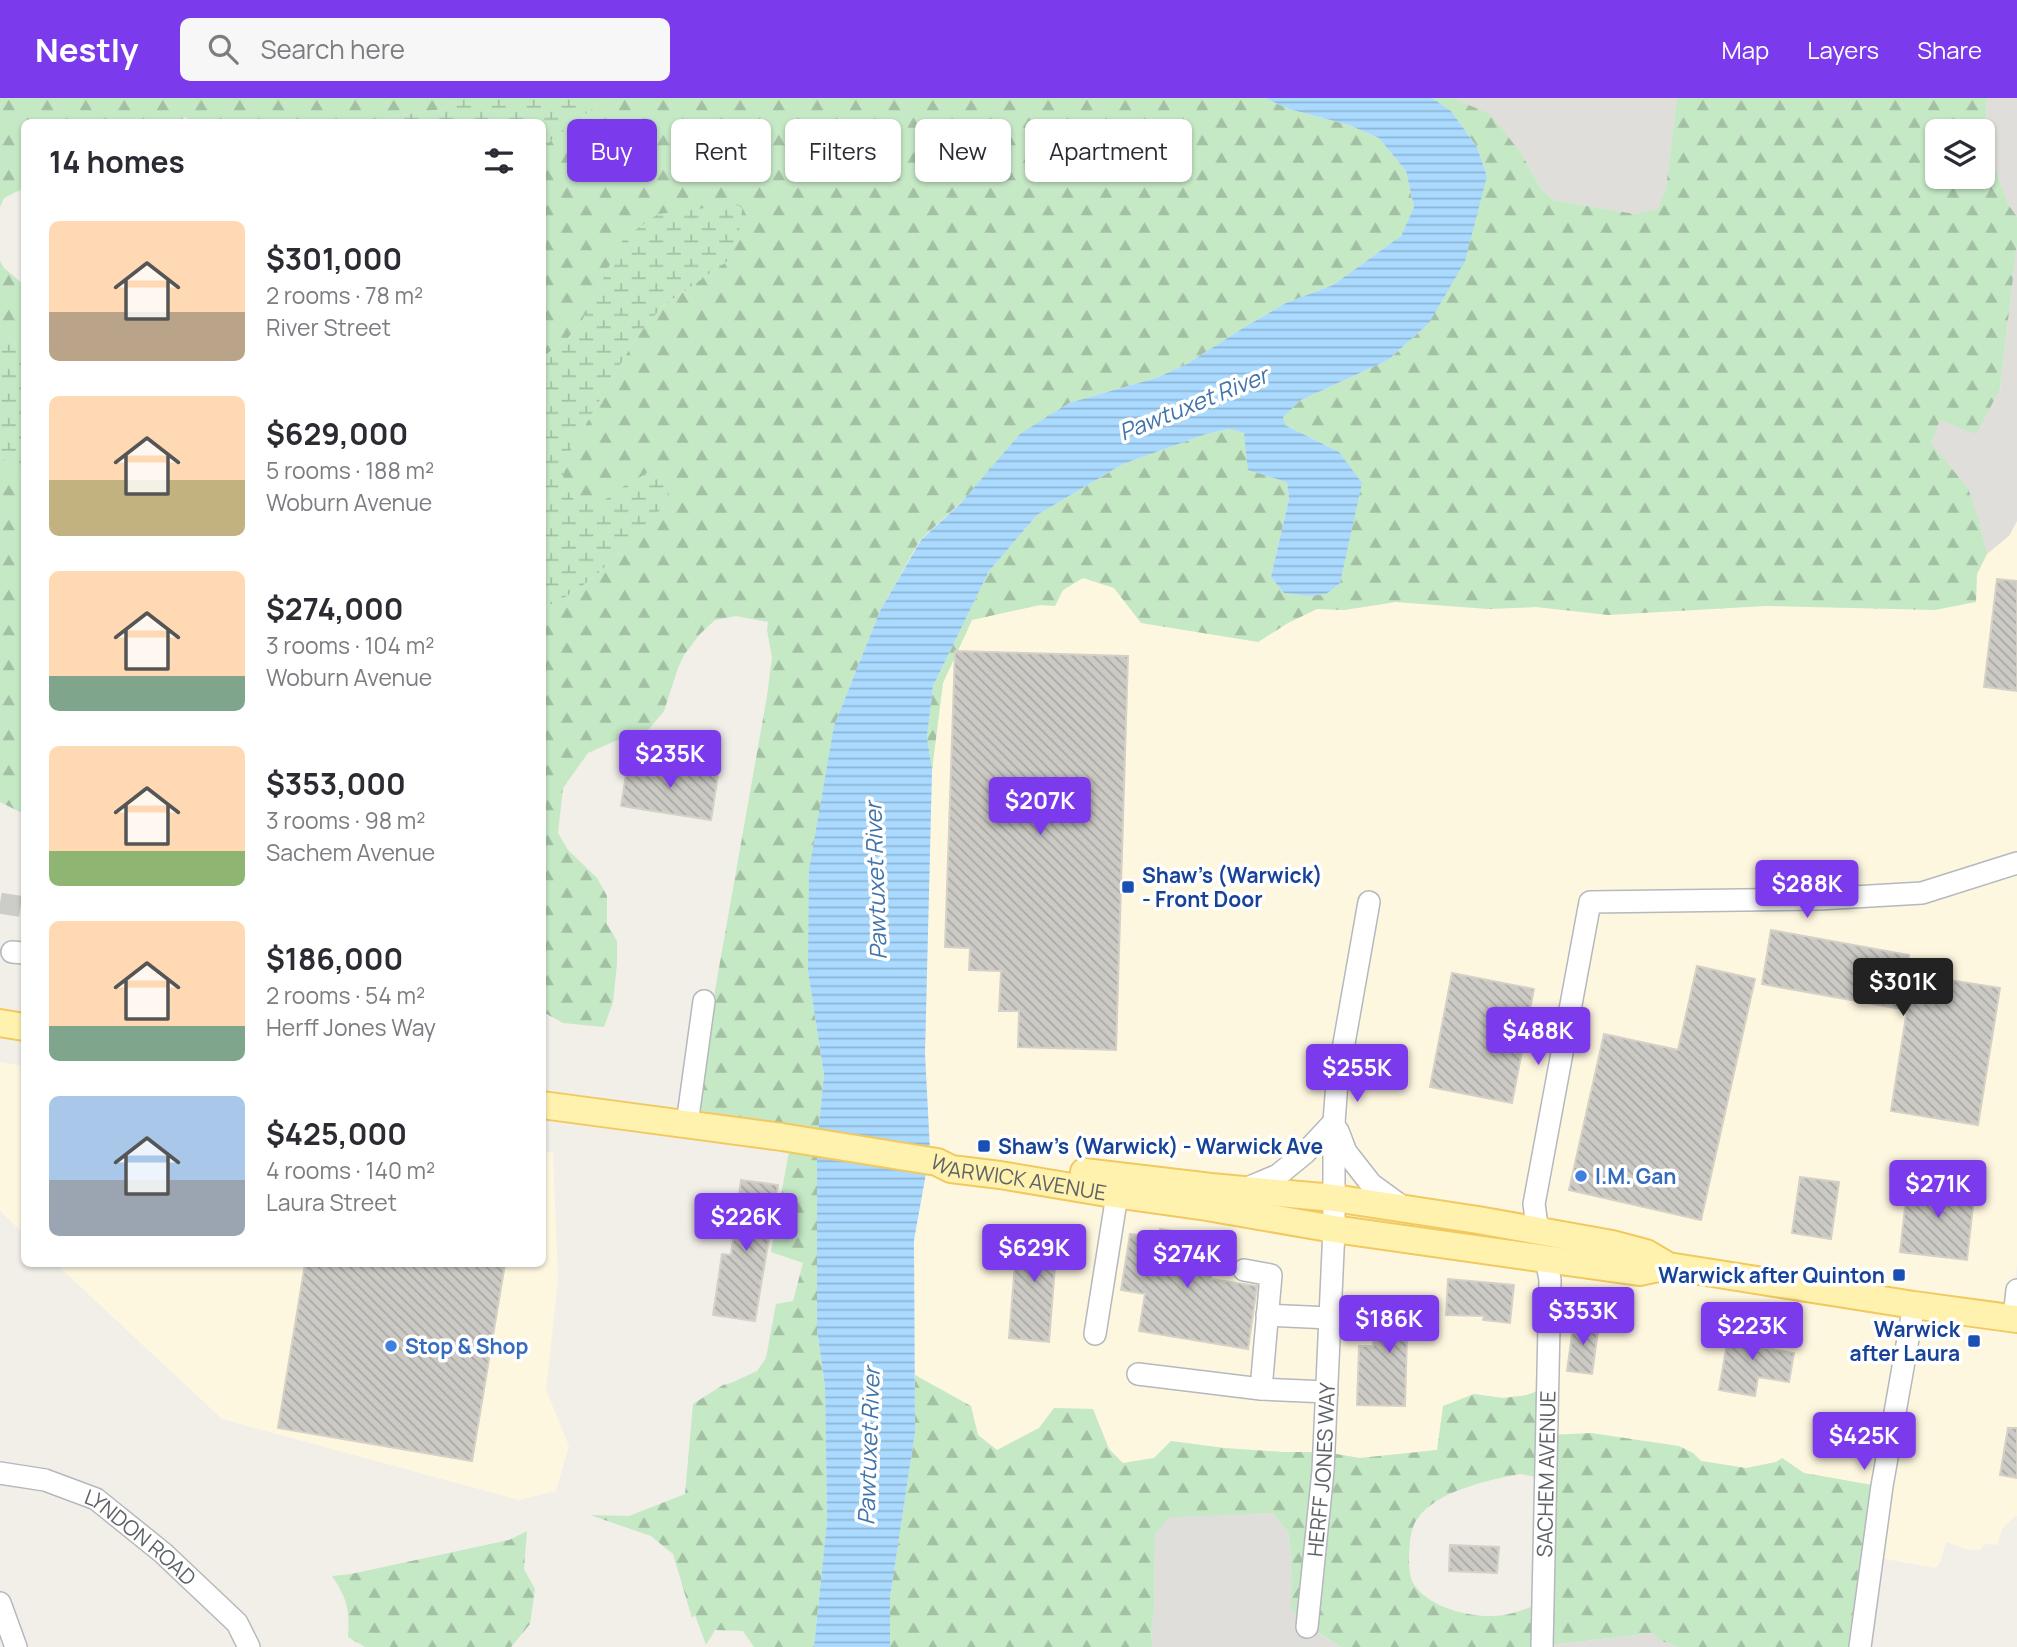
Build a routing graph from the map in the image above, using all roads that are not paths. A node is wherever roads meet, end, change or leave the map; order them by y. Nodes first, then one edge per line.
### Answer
1 (2017, 863) edge
2 (1369, 902) dead end
3 (704, 1001) dead end
4 (0, 1023) edge
5 (21, 1026) edge
6 (546, 1106) edge
7 (1334, 1122) junction
8 (687, 1124) junction
9 (934, 1161) junction
10 (1243, 1190) junction
11 (1117, 1195) junction
12 (1334, 1198) junction
13 (1405, 1209) junction
14 (1334, 1229) junction
15 (1538, 1232) junction
16 (1546, 1258) junction
17 (1668, 1266) junction
18 (1244, 1270) dead end
19 (2017, 1290) edge
20 (1914, 1305) junction
21 (1267, 1315) junction
22 (1330, 1318) junction
23 (2016, 1318) edge
24 (1095, 1334) dead end
25 (1138, 1374) dead end
26 (1261, 1389) junction
27 (1326, 1392) junction
28 (0, 1473) edge
29 (0, 1603) edge
30 (1307, 1627) dead end
31 (16, 1647) edge
32 (249, 1647) edge
33 (1542, 1647) edge
34 (1860, 1647) edge

1 - 15 street
2 - 7 street, HERFF JONES WAY
3 - 8 street
4 - 5 main road
6 - 8 main road
7 - 10 street
7 - 12 street, HERFF JONES WAY
7 - 13 street
8 - 9 main road
9 - 10 main road, WARWICK AVENUE
9 - 11 main road, WARWICK AVENUE
10 - 12 main road, WARWICK AVENUE
11 - 14 main road, WARWICK AVENUE
11 - 24 street
12 - 13 main road, WARWICK AVENUE
12 - 14 street, HERFF JONES WAY
13 - 15 main road, WARWICK AVENUE
14 - 16 main road, WARWICK AVENUE
14 - 22 street, HERFF JONES WAY
15 - 17 main road, WARWICK AVENUE
16 - 17 main road, WARWICK AVENUE
16 - 33 street, SACHEM AVENUE
17 - 20 main road, WARWICK AVENUE
18 - 21 street
19 - 23 street
20 - 23 main road, WARWICK AVENUE
20 - 34 street
21 - 22 street
21 - 26 street
22 - 27 street, HERFF JONES WAY
25 - 26 street
26 - 27 street
27 - 30 street, HERFF JONES WAY
28 - 32 street, LYNDON ROAD
29 - 31 street

